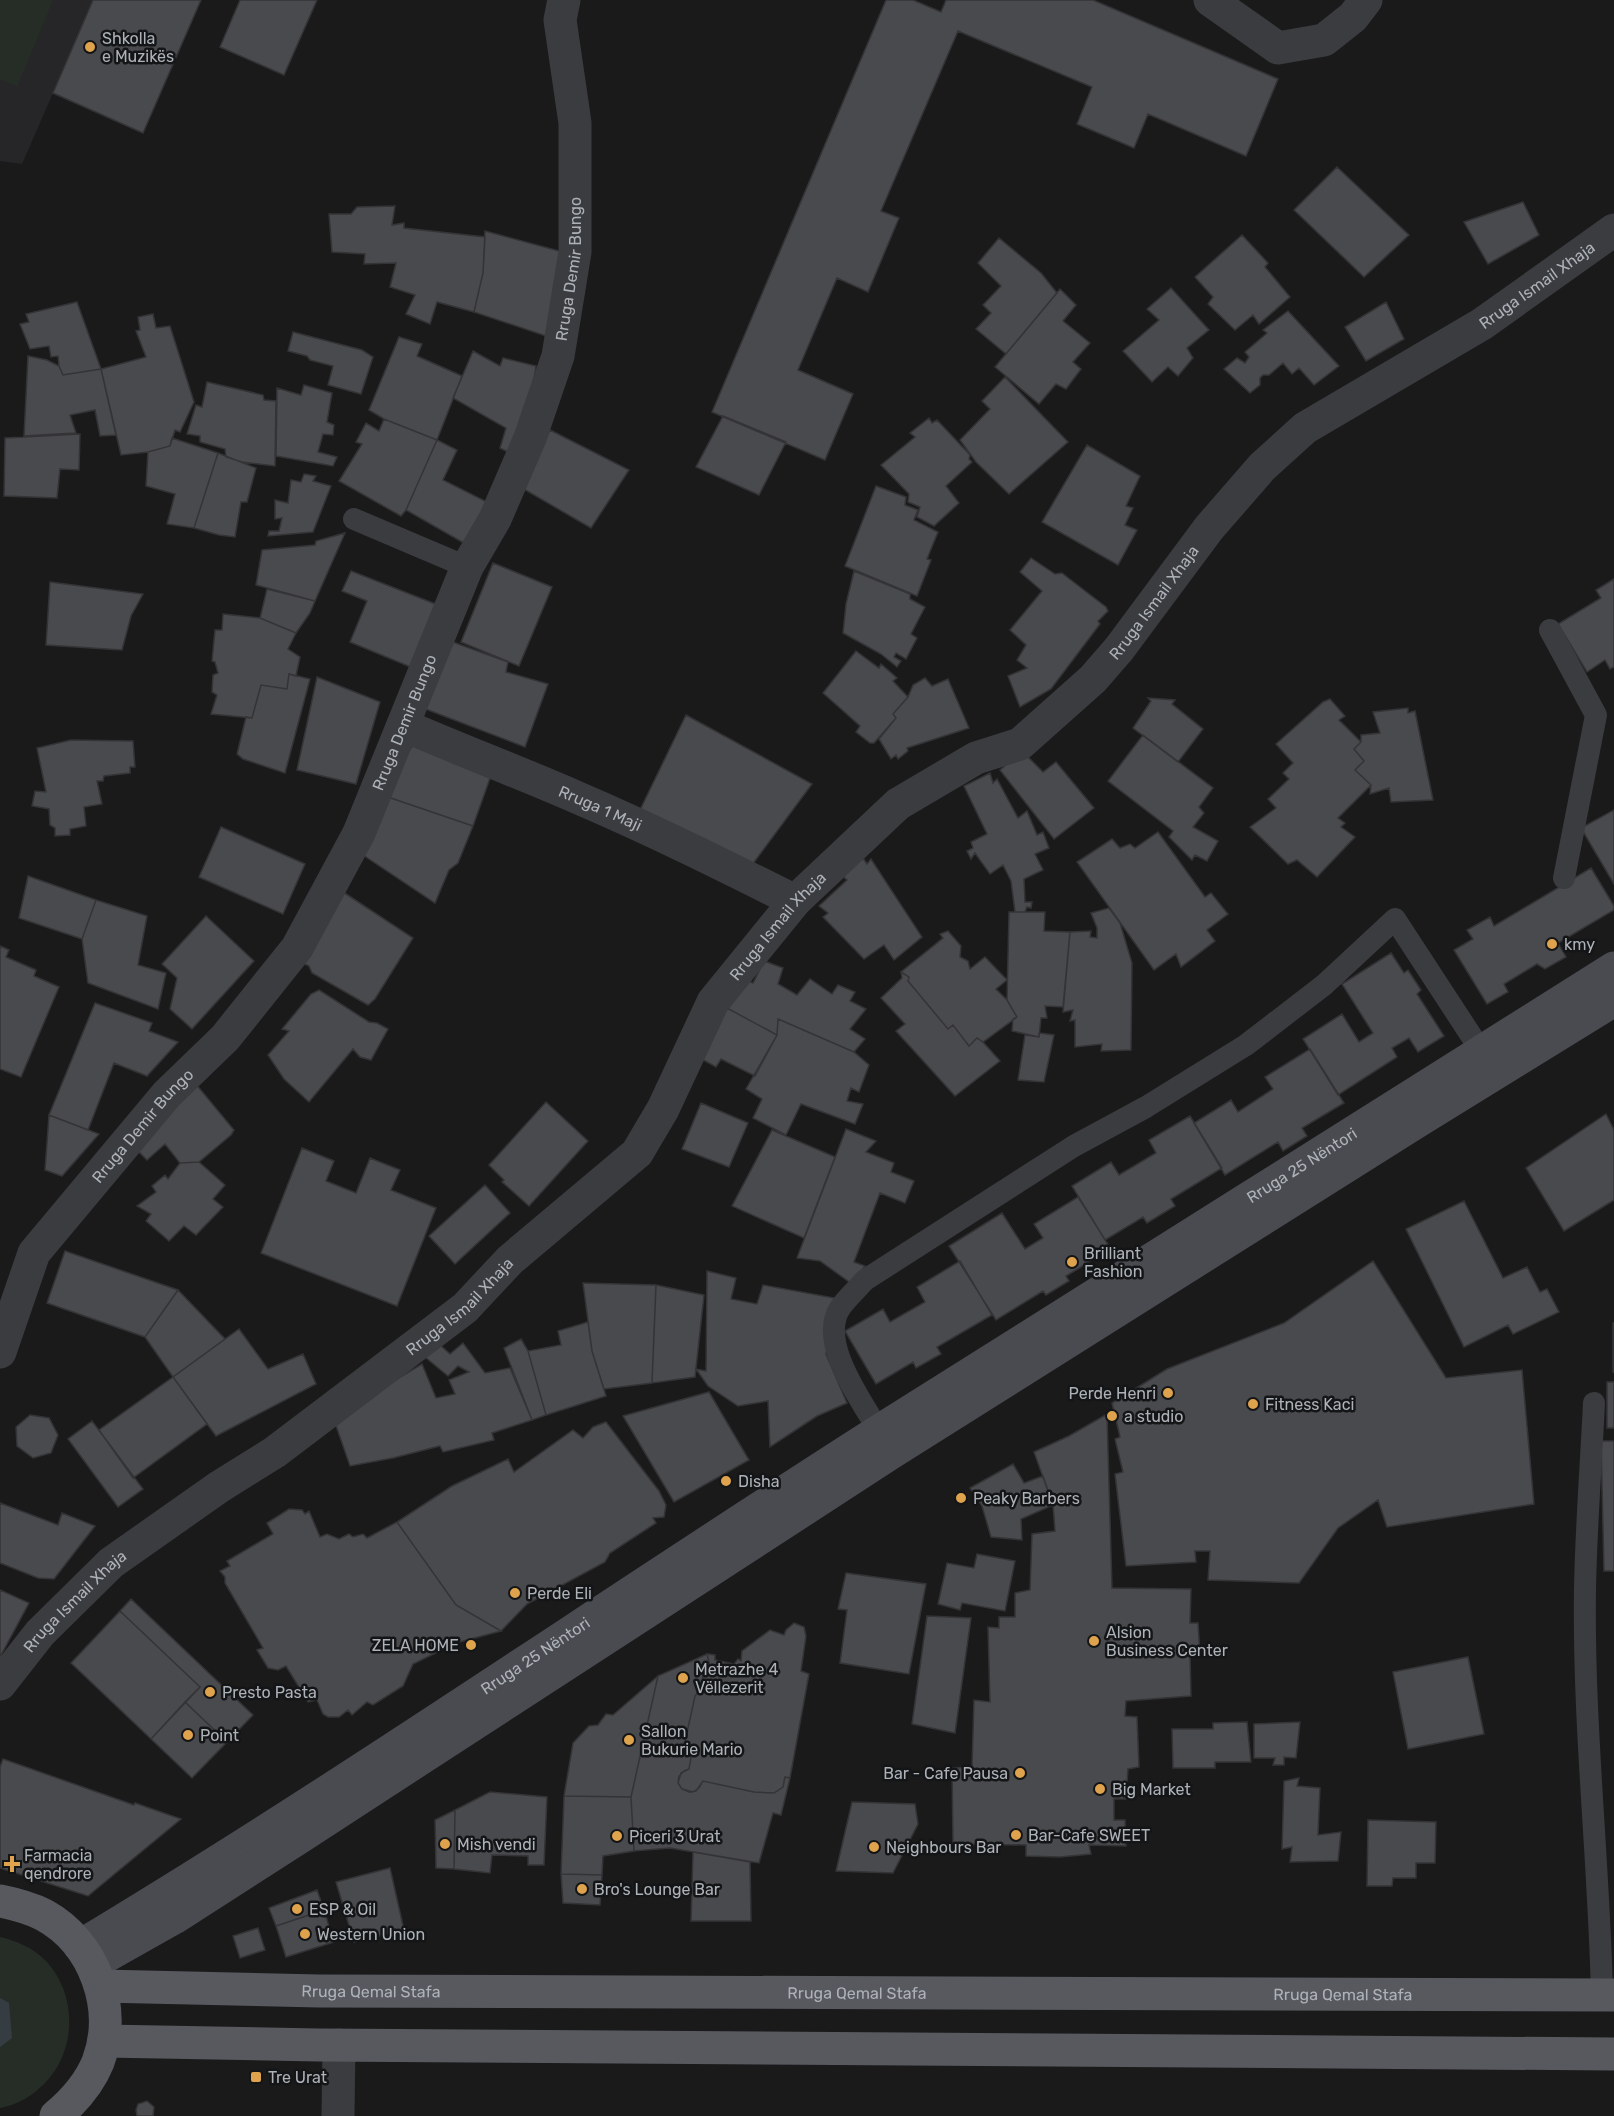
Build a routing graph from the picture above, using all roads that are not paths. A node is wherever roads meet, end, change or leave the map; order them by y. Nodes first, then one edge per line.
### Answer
1 (564, 0) edge
2 (1210, 0) edge
3 (1366, 0) edge
4 (1614, 230) edge
5 (354, 519) dead end
6 (467, 567) junction
7 (1550, 630) dead end
8 (1605, 712) edge
9 (403, 725) junction
10 (1564, 878) dead end
11 (795, 902) junction
12 (1614, 968) edge
13 (1614, 1000) edge
14 (1489, 1063) junction
15 (0, 1352) edge
16 (996, 1372) junction
17 (1594, 1403) dead end
18 (879, 1431) junction
19 (0, 1684) edge
20 (0, 1901) edge
21 (91, 1966) junction
22 (1608, 1995) edge
23 (104, 2041) junction
24 (339, 2045) junction
25 (1614, 2054) edge
26 (56, 2116) edge
27 (338, 2116) edge

1 - 6 street, Rruga Demir Bungo
2 - 3 street
4 - 11 street, Rruga Ismail Xhaja
5 - 6 lane
6 - 9 street, Rruga Demir Bungo
7 - 8 lane
8 - 10 lane
9 - 11 street, Rruga 1 Maji
9 - 15 street, Rruga Demir Bungo
11 - 19 street, Rruga Ismail Xhaja
12 - 14 street, Rruga 25 Nëntori
13 - 14 street, Rruga 25 Nëntori
14 - 16 street, Rruga 25 Nëntori
14 - 18 lane
16 - 18 street, Rruga 25 Nëntori
16 - 21 street, Rruga 25 Nëntori
17 - 22 lane
18 - 21 street, Rruga 25 Nëntori
20 - 21 main road
21 - 22 main road, Rruga Qemal Stafa
21 - 23 main road
23 - 24 main road
23 - 26 main road
24 - 25 main road
24 - 27 street

